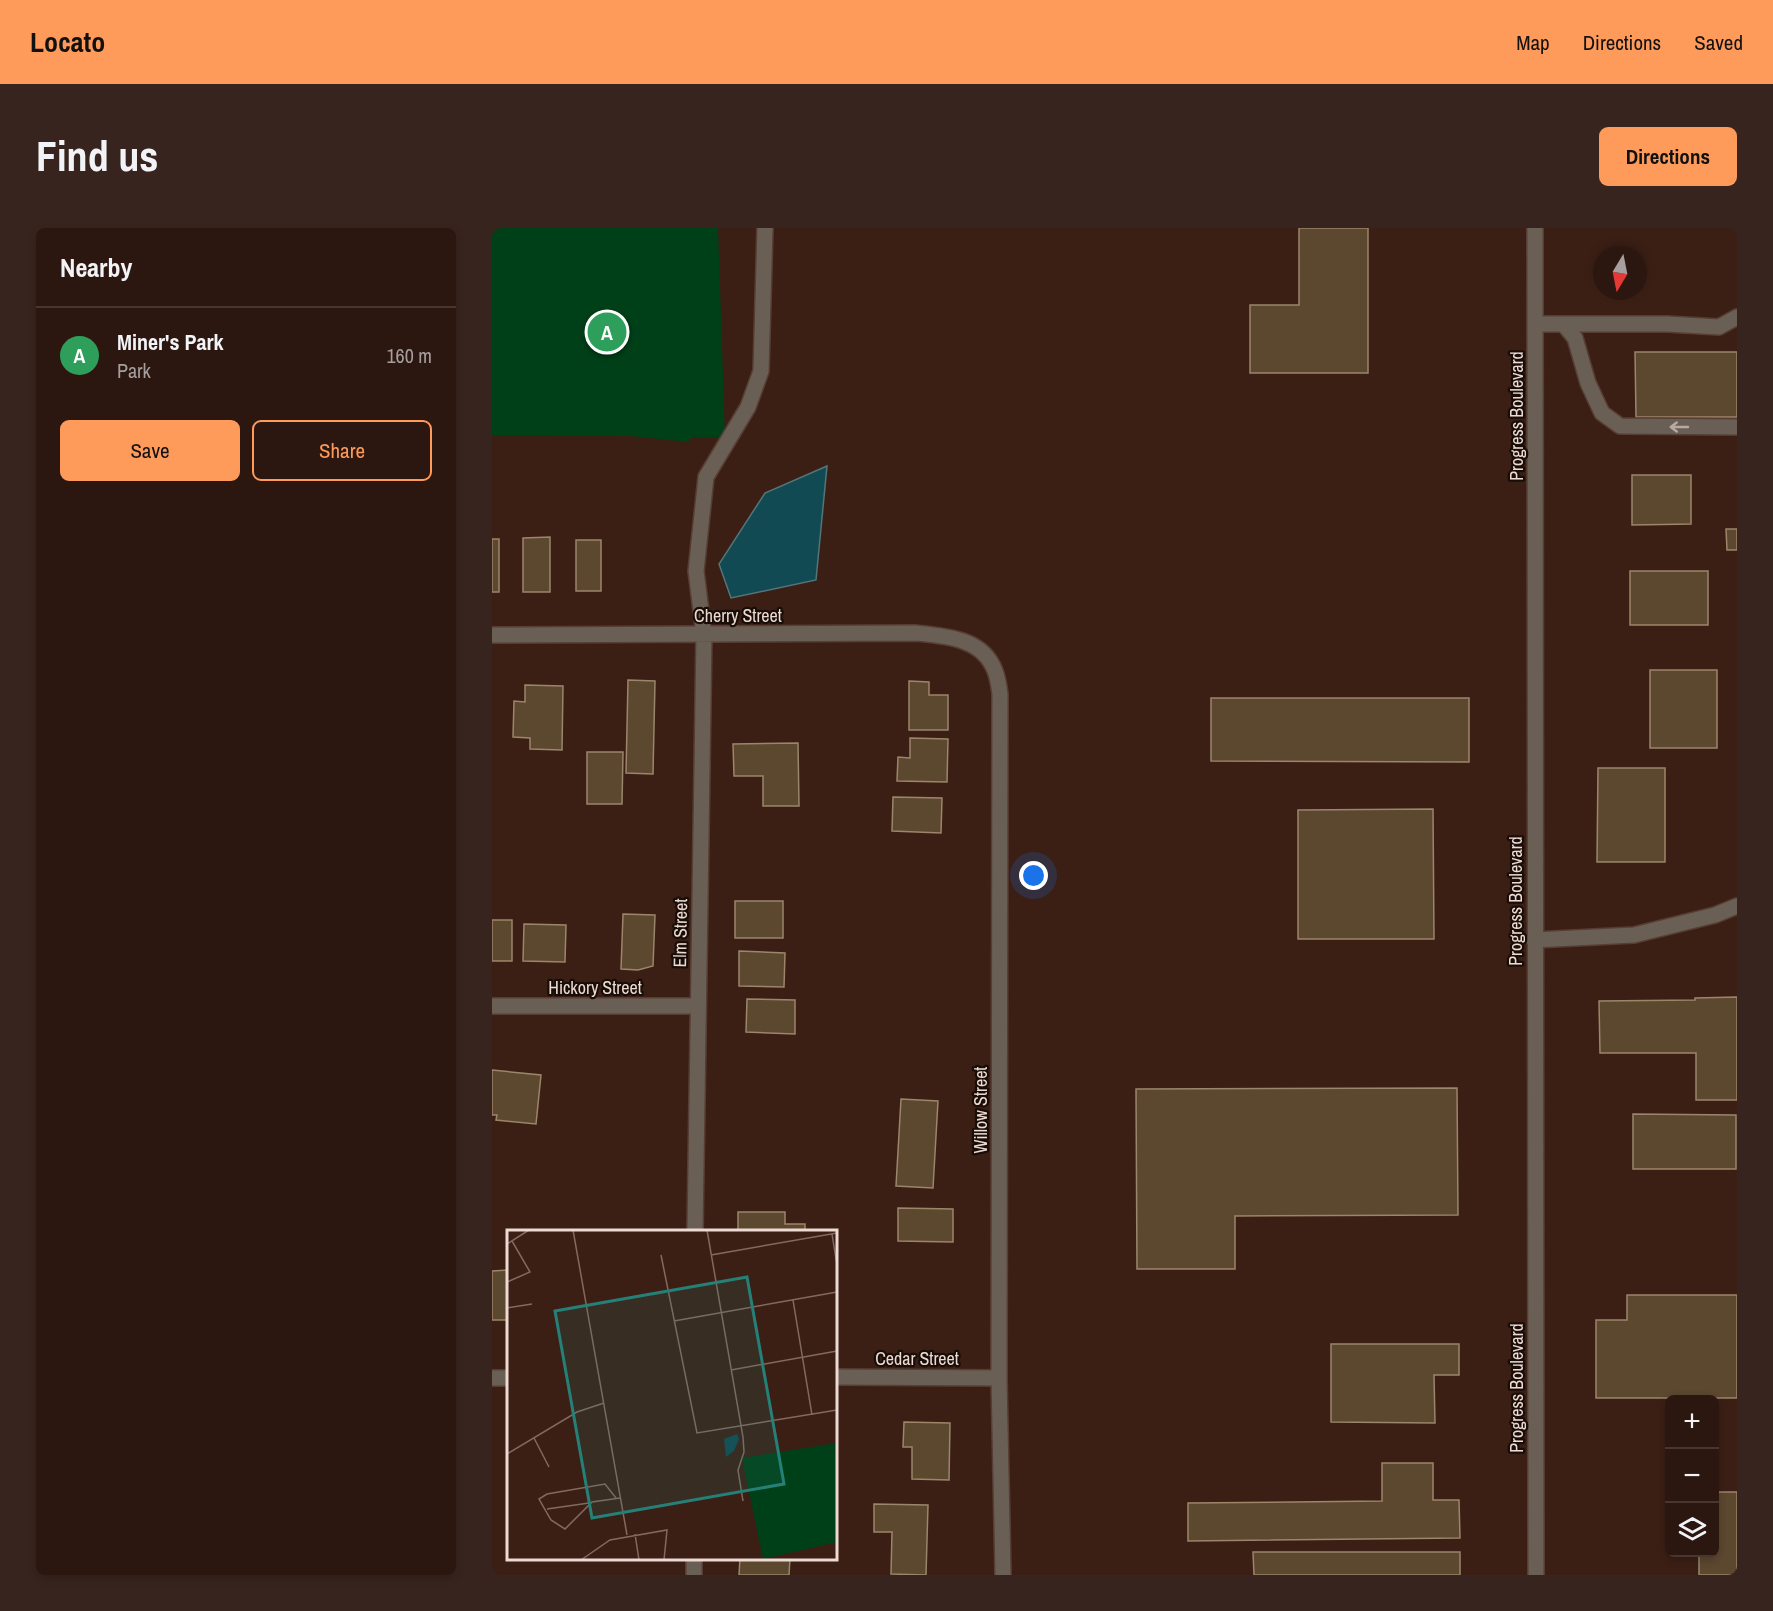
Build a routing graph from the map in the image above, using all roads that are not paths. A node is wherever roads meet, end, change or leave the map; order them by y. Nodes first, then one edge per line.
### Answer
1 (765, 228) edge
2 (1535, 228) edge
3 (1737, 317) edge
4 (1535, 324) junction
5 (1565, 326) junction
6 (1719, 327) junction
7 (1737, 328) edge
8 (1737, 427) edge
9 (492, 635) edge
10 (704, 635) junction
11 (981, 649) joint
12 (1737, 906) edge
13 (1534, 940) junction
14 (492, 1006) edge
15 (698, 1006) junction
16 (696, 1230) edge
17 (837, 1377) edge
18 (999, 1377) junction
19 (1003, 1575) edge
20 (1536, 1575) edge

1 - 10 street, Elm Street
2 - 4 street, Progress Boulevard
3 - 6 street
4 - 5 street
4 - 13 street, Progress Boulevard
5 - 6 street
8 -> 5 street
6 - 7 street
9 - 10 street, Cherry Street
10 - 11 street, Cherry Street
10 - 15 street, Elm Street
11 - 18 street, Willow Street
12 - 13 street
13 - 20 street, Progress Boulevard
14 - 15 street, Hickory Street
15 - 16 street, Elm Street
17 - 18 street, Cedar Street
18 - 19 street, Willow Street

